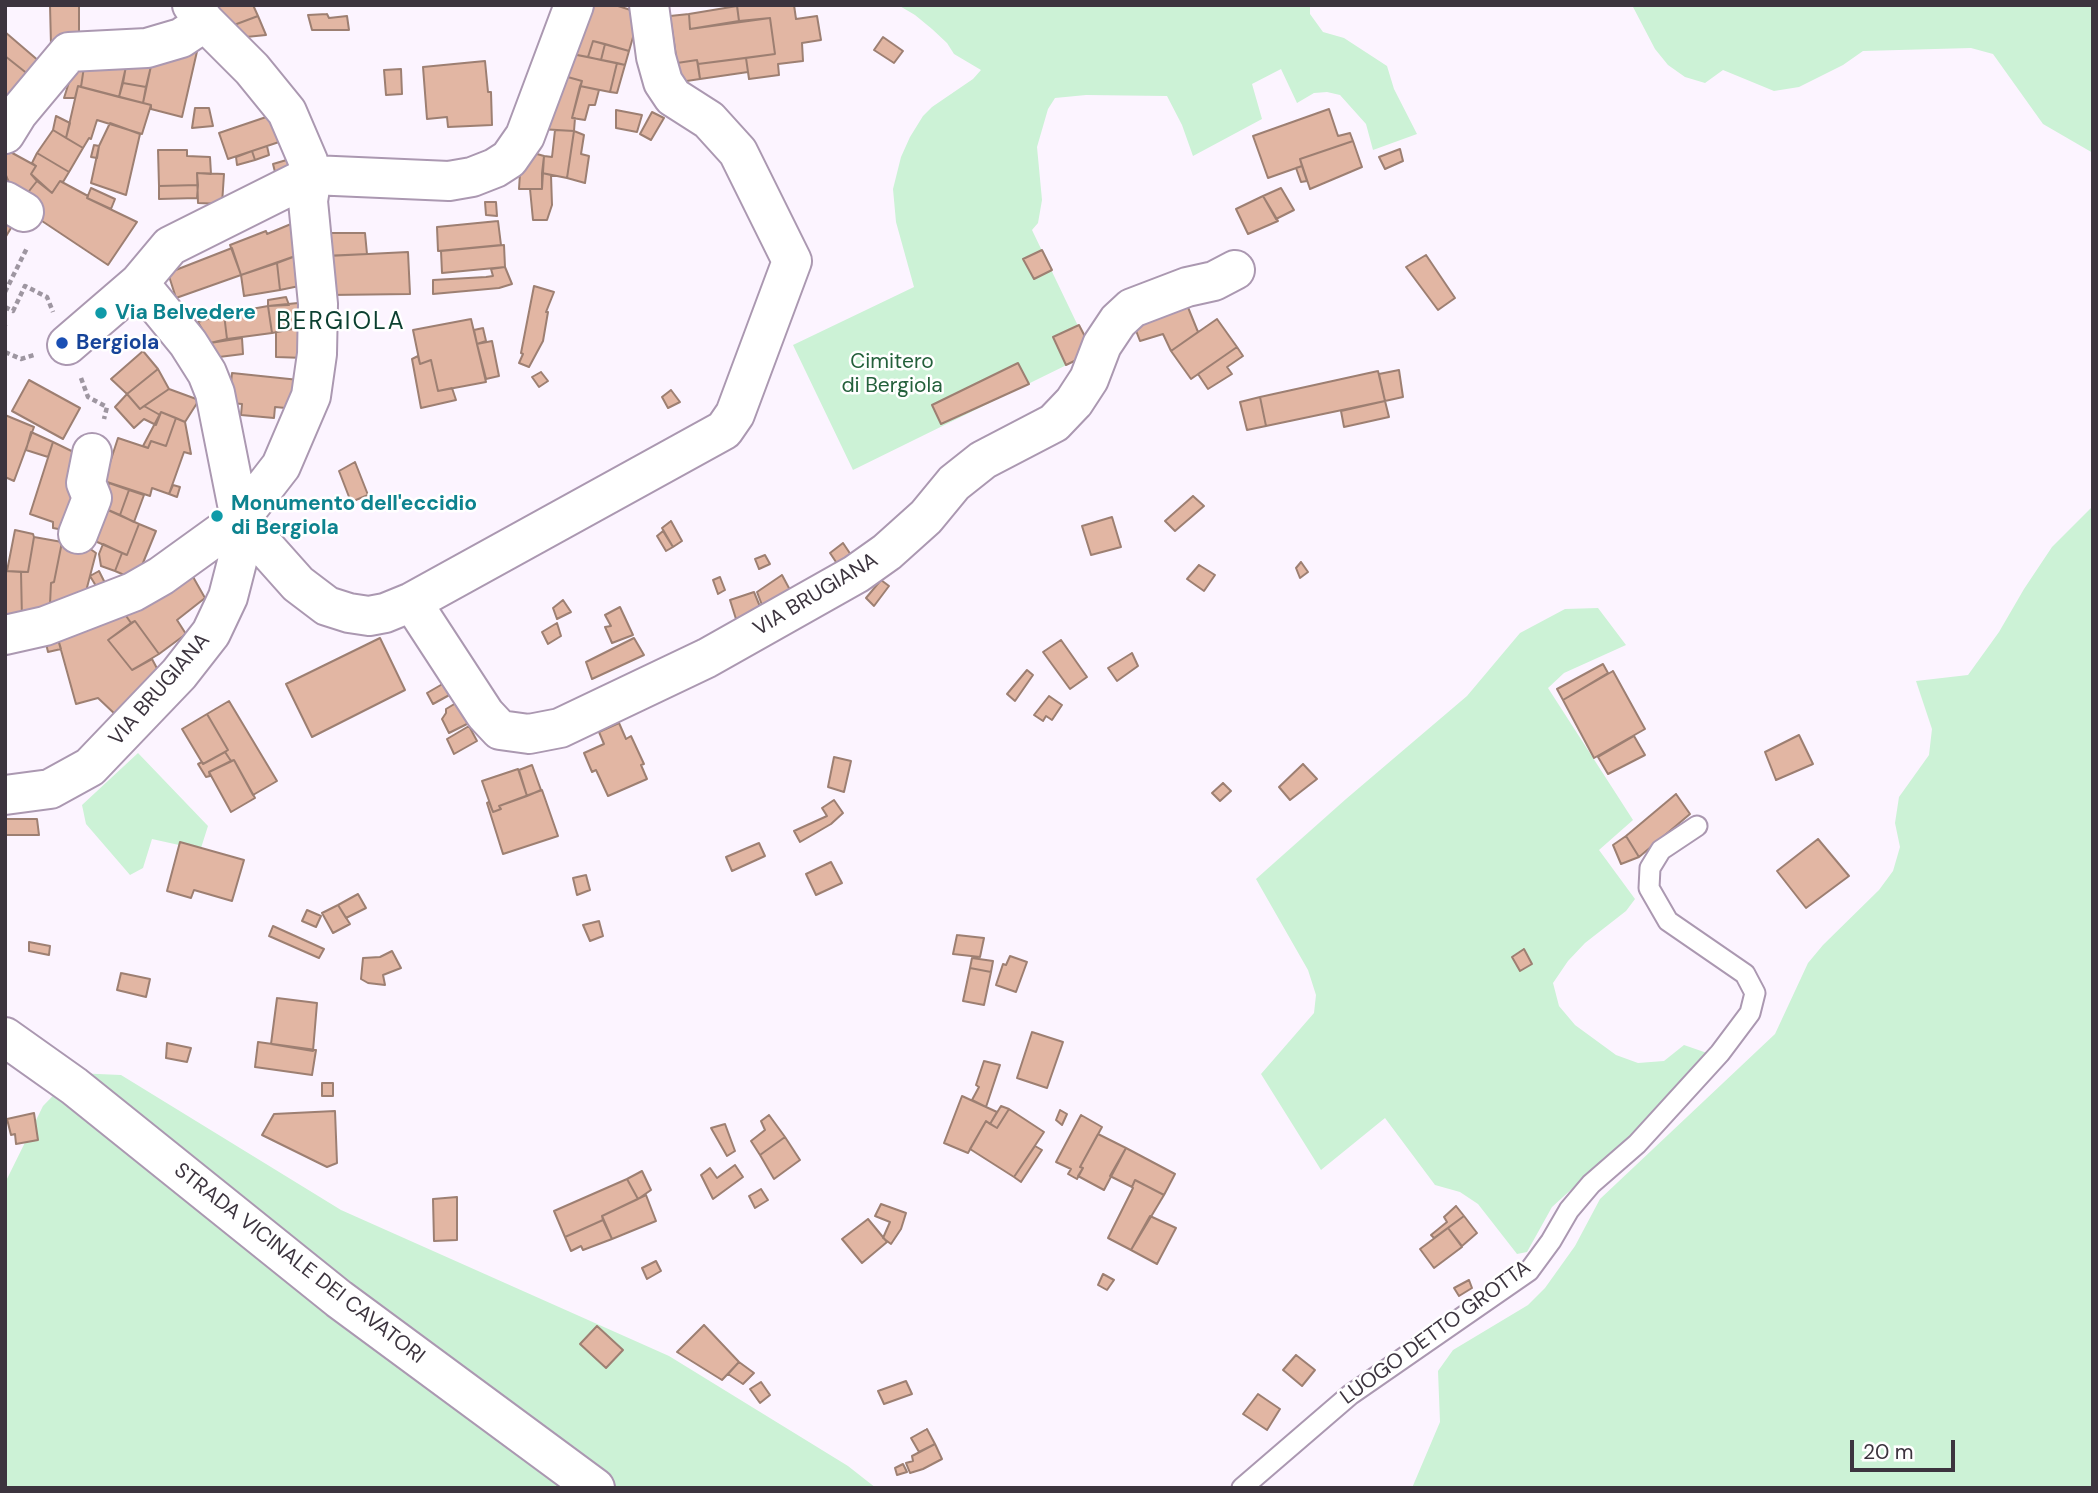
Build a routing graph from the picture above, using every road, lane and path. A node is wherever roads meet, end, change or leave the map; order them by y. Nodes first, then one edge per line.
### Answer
1 (574, 5) edge
2 (649, 5) edge
3 (198, 14) edge
4 (5, 134) edge
5 (312, 175) junction
6 (14, 206) edge
7 (1235, 270) dead end
8 (139, 283) junction
9 (25, 286) dead end
10 (5, 292) edge
11 (5, 307) edge
12 (67, 345) dead end
13 (92, 453) dead end
14 (240, 519) junction
15 (78, 534) dead end
16 (412, 602) junction
17 (5, 635) edge
18 (5, 796) edge
19 (1697, 826) dead end
20 (5, 1037) edge
21 (595, 1488) edge
22 (1242, 1488) edge

1 - 5 street
2 - 16 street
3 - 4 street
3 - 5 street
5 - 8 street
5 - 14 street
6 - 10 path
7 - 16 street, VIA BRUGIANA
8 - 12 street
8 - 14 street, VIA BRUGIANA
9 - 11 path
13 - 15 street
14 - 16 street
14 - 17 street
14 - 18 street, VIA BRUGIANA
19 - 22 lane, LUOGO DETTO GROTTA
20 - 21 street, STRADA VICINALE DEI CAVATORI

